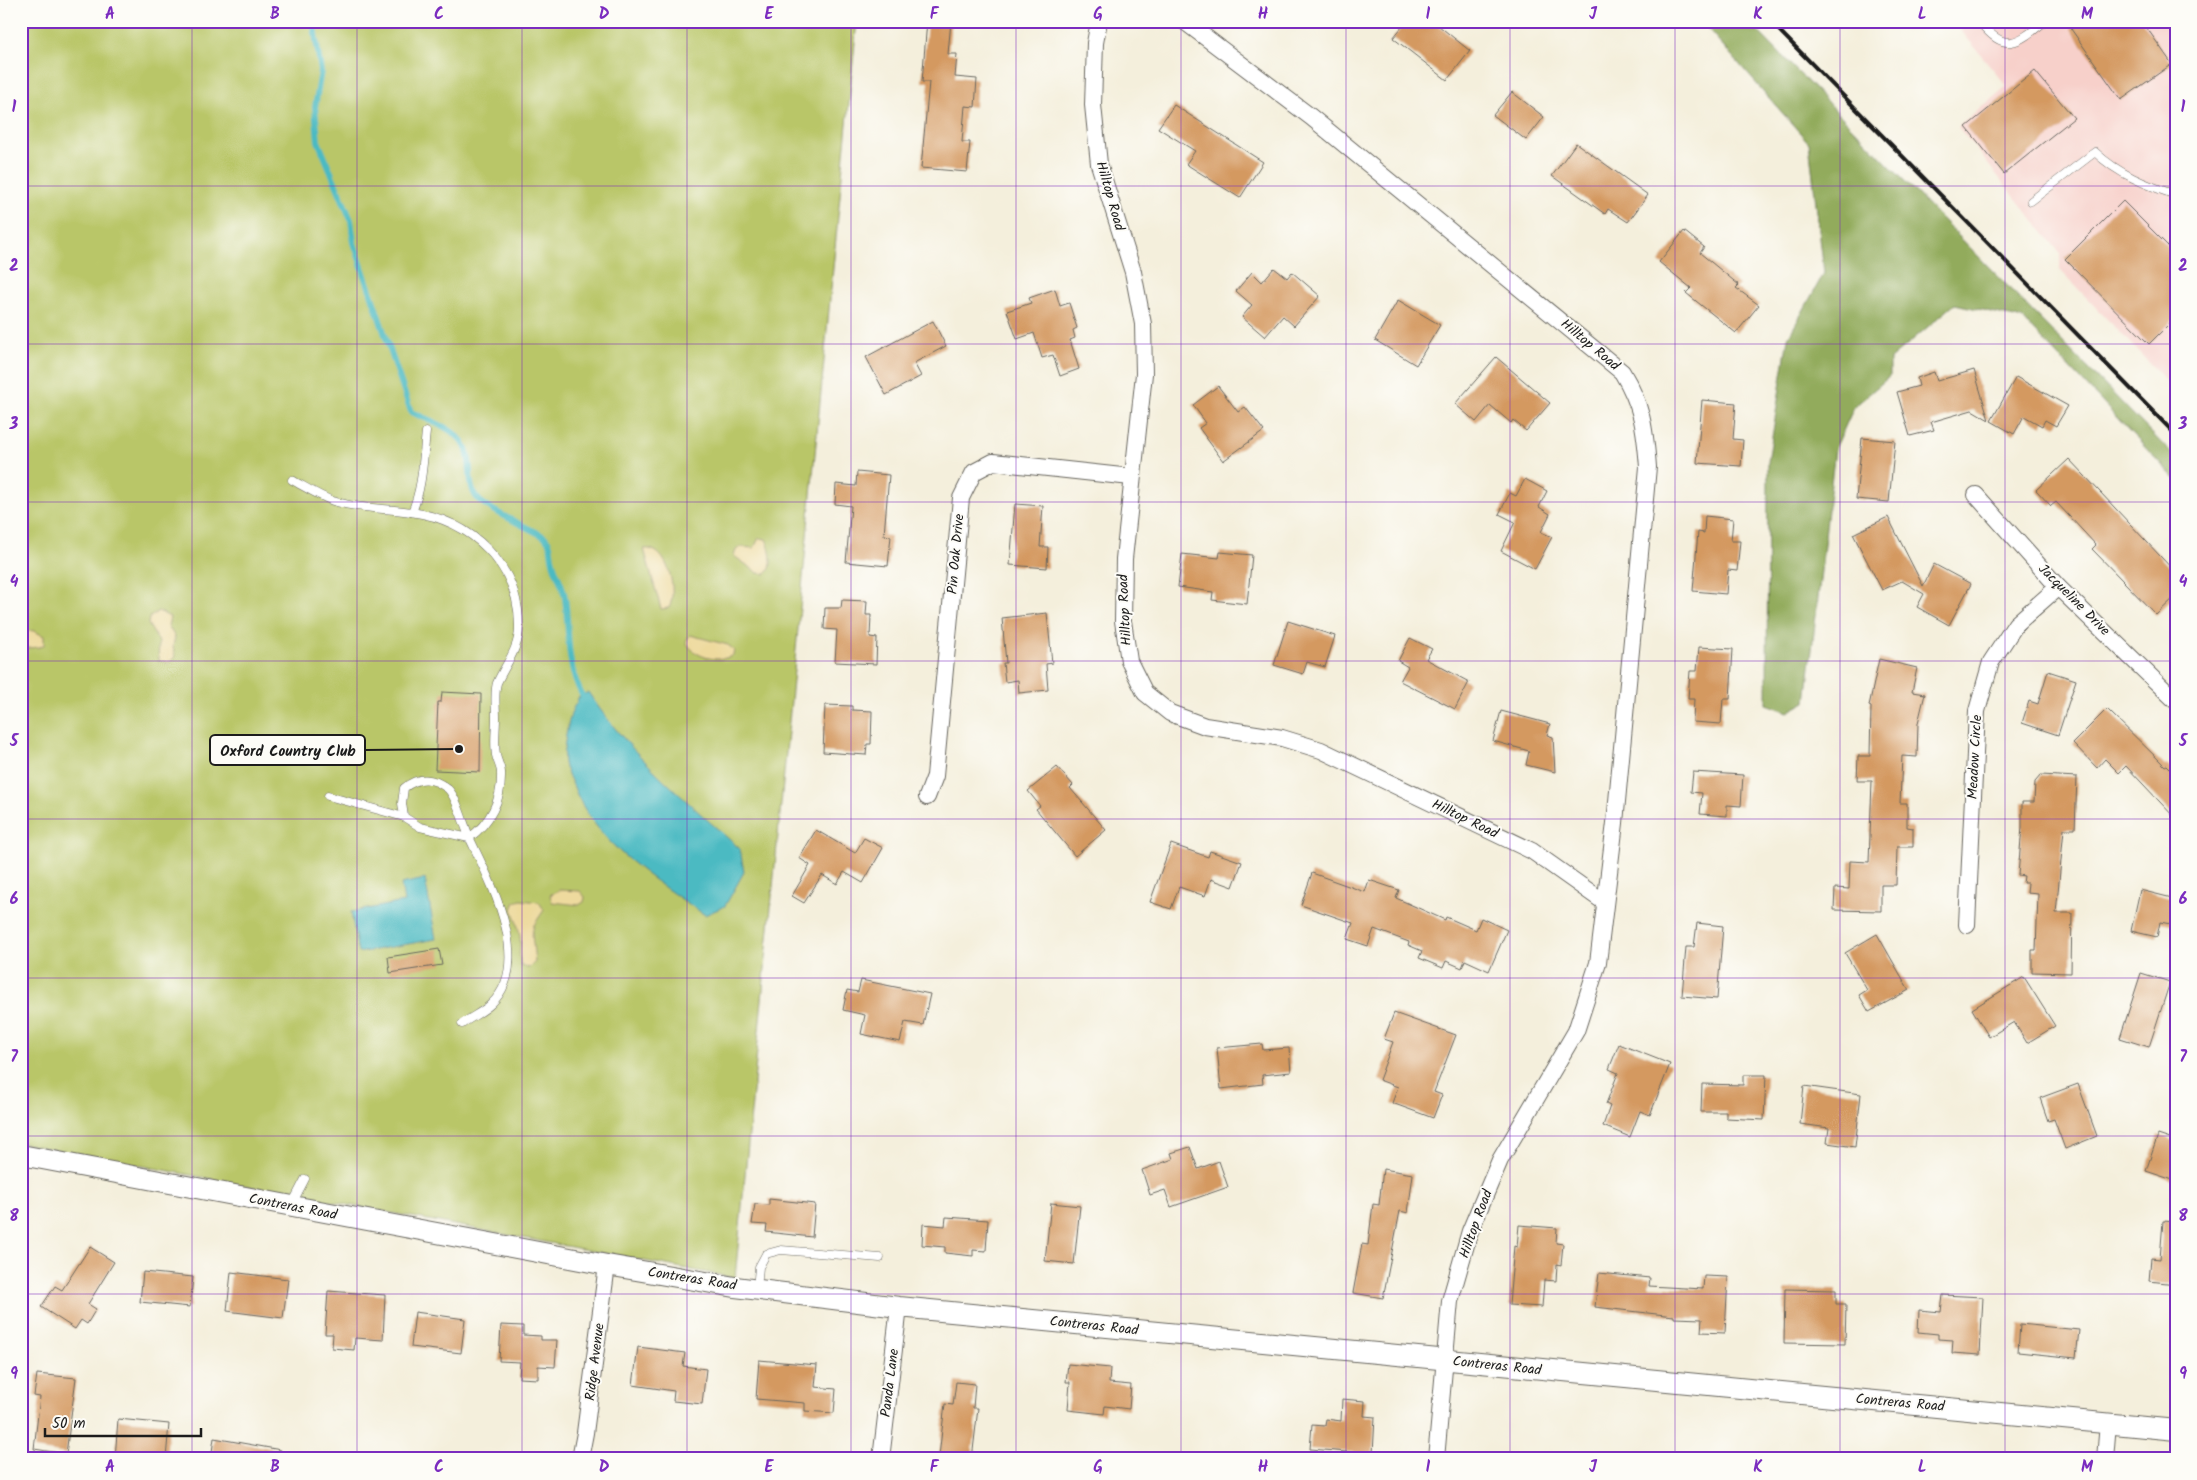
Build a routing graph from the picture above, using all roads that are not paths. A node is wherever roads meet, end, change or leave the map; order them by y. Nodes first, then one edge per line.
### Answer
1 (1099, 21) edge
2 (1184, 21) edge
3 (1979, 21) edge
4 (2045, 21) edge
5 (2176, 195) edge
6 (2031, 201) dead end
7 (426, 432) dead end
8 (1131, 477) junction
9 (292, 480) dead end
10 (1976, 495) dead end
11 (412, 512) junction
12 (2058, 587) junction
13 (2176, 701) edge
14 (328, 796) dead end
15 (927, 797) dead end
16 (404, 817) junction
17 (469, 838) junction
18 (1604, 902) junction
19 (1967, 924) dead end
20 (462, 1024) dead end
21 (21, 1155) edge
22 (305, 1179) dead end
23 (291, 1206) junction
24 (880, 1258) dead end
25 (607, 1265) junction
26 (756, 1289) junction
27 (899, 1307) junction
28 (1444, 1361) junction
29 (2108, 1423) junction
30 (2176, 1430) edge
31 (580, 1459) edge
32 (881, 1459) edge
33 (1436, 1459) edge
34 (2105, 1459) edge

1 - 8 street, Hilltop Road
2 - 18 street, Hilltop Road
3 - 4 lane
5 - 6 lane
7 - 11 lane
8 - 15 street, Pin Oak Drive
8 - 18 street, Hilltop Road
9 - 11 lane
10 - 12 street, Jacqueline Drive
11 - 17 lane
12 - 13 street, Jacqueline Drive
12 - 19 street, Meadow Circle
14 - 16 lane
16 - 17 lane
16 - 17 lane
17 - 20 lane
18 - 28 street, Hilltop Road
21 - 23 street, Contreras Road
22 - 23 lane
23 - 25 street, Contreras Road
24 - 26 lane
25 - 26 street, Contreras Road
25 - 31 street, Ridge Avenue
26 - 27 street, Contreras Road
27 - 28 street, Contreras Road
27 - 32 street, Panda Lane
28 - 29 street, Contreras Road
28 - 33 street, Hilltop Road
29 - 30 street, Contreras Road
29 - 34 street

